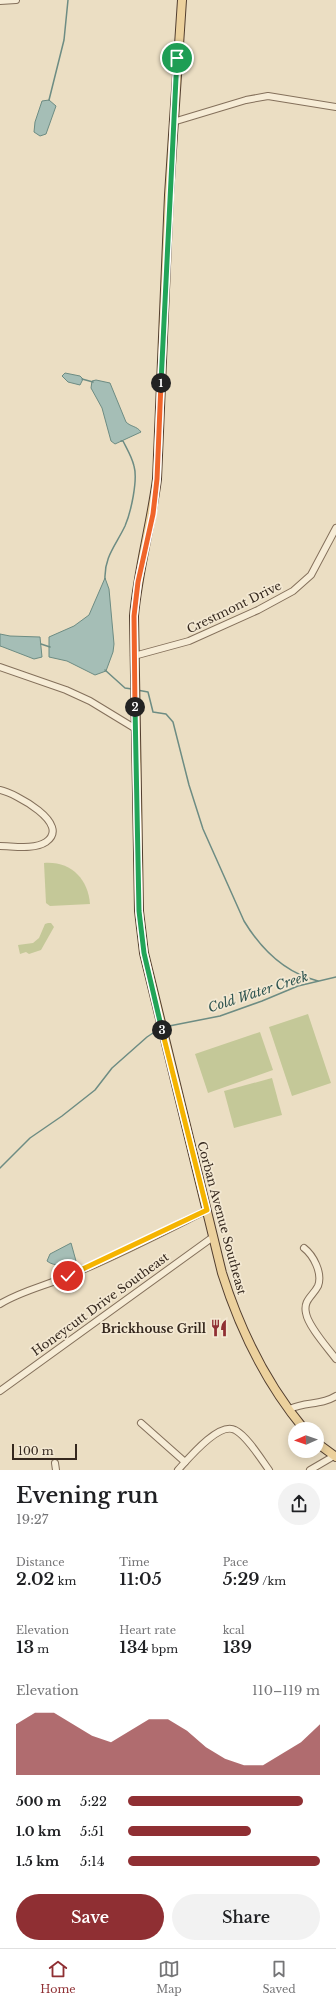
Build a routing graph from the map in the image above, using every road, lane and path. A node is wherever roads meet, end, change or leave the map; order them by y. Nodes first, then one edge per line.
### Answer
1 (16, 0) edge
2 (182, 0) edge
3 (0, 1) edge
4 (336, 107) edge
5 (173, 122) junction
6 (336, 528) edge
7 (134, 656) junction
8 (0, 667) edge
9 (136, 729) junction
10 (0, 790) edge
11 (0, 846) edge
12 (207, 1210) junction
13 (213, 1237) junction
14 (304, 1248) dead end
15 (0, 1304) edge
16 (336, 1359) edge
17 (0, 1390) edge
18 (336, 1396) edge
19 (290, 1409) junction
20 (299, 1422) edge
21 (141, 1423) dead end
22 (324, 1448) edge
23 (335, 1456) edge
24 (185, 1462) junction
25 (178, 1470) edge
26 (269, 1470) edge
27 (310, 1470) edge

1 - 3 street
2 - 5 main road, Corban Avenue Southeast
4 - 5 street
5 - 7 main road, Corban Avenue Southeast
6 - 7 street, Crestmont Drive
7 - 9 main road, Corban Avenue Southeast
8 - 9 street
9 - 12 main road, Corban Avenue Southeast
10 - 11 street
12 - 13 main road, Corban Avenue Southeast
12 - 15 street, Honeycutt Drive Southeast
13 - 17 street, Honeycutt Drive Southeast
13 - 19 main road, Corban Avenue Southeast
14 - 16 street
18 - 19 street
19 - 20 main road, Corban Avenue Southeast
21 - 24 street
22 - 23 main road
23 - 27 street
24 - 25 street
24 - 26 street

